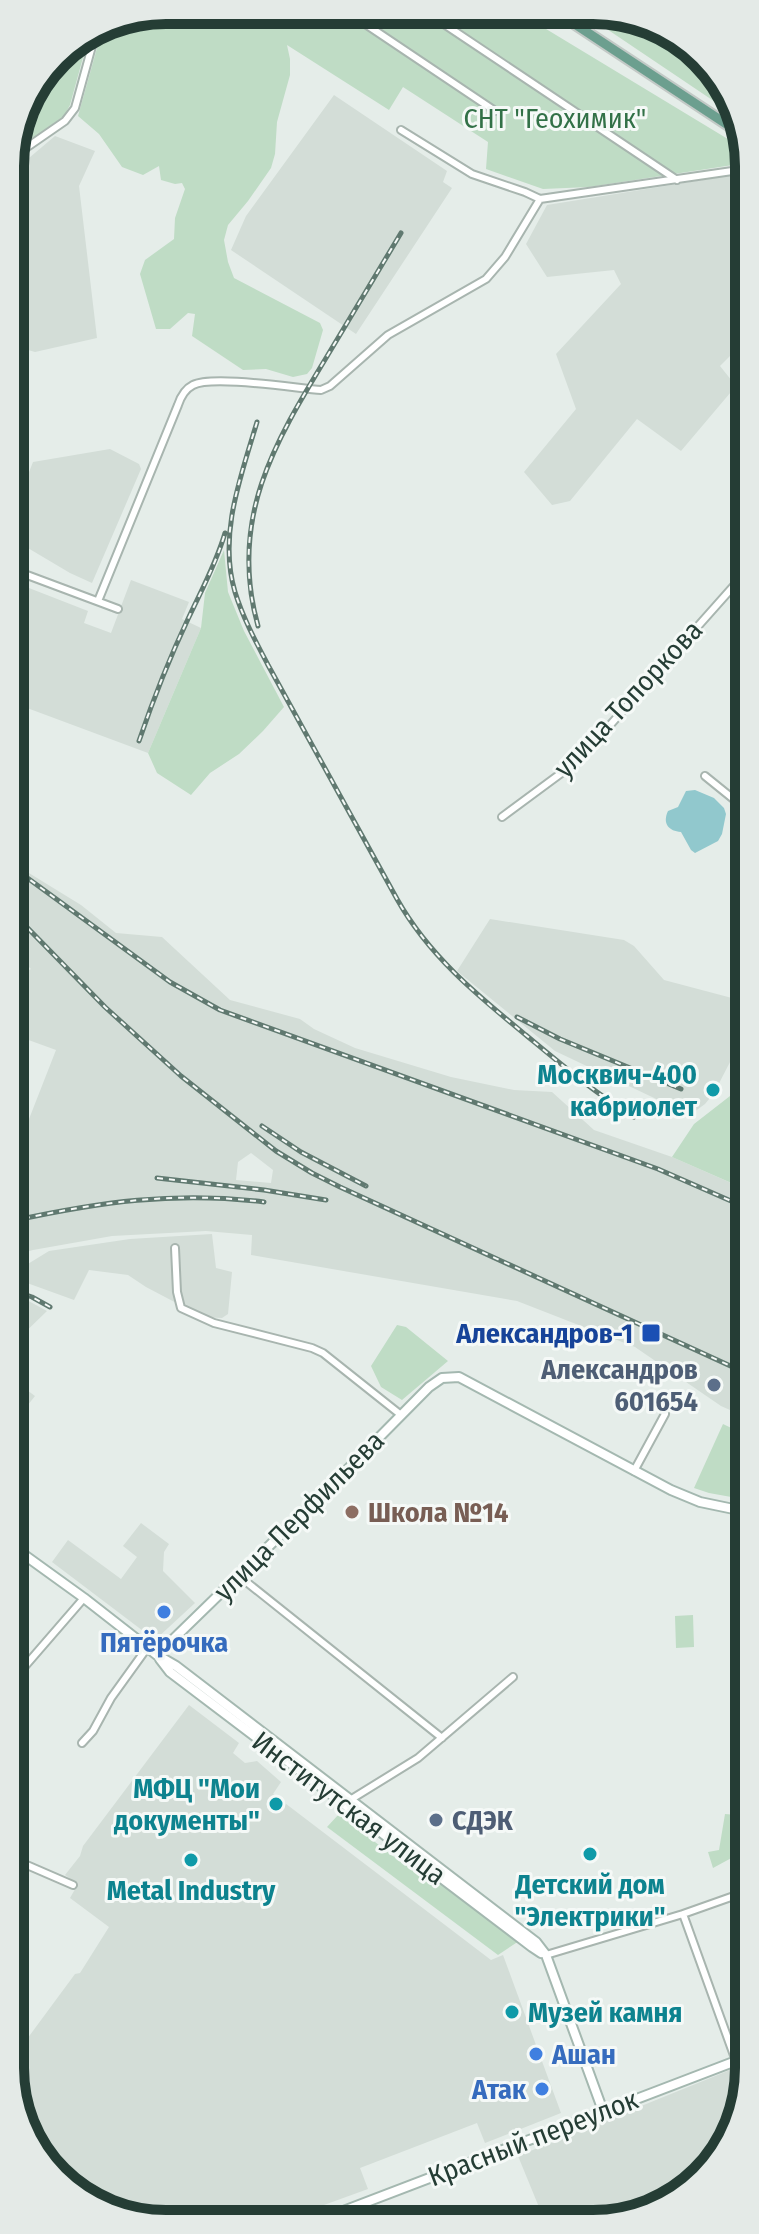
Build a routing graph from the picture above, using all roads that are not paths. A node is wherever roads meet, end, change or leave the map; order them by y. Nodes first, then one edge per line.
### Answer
1 (365, 24) edge
2 (444, 24) edge
3 (575, 24) edge
4 (92, 45) edge
5 (495, 111) dead end
6 (729, 125) edge
7 (401, 130) dead end
8 (25, 148) edge
9 (735, 171) edge
10 (677, 180) junction
11 (540, 199) junction
12 (24, 574) edge
13 (735, 584) edge
14 (98, 601) junction
15 (118, 609) dead end
16 (705, 776) dead end
17 (735, 800) edge
18 (502, 817) dead end
19 (175, 1248) dead end
20 (665, 1414) dead end
21 (401, 1415) junction
22 (634, 1471) junction
23 (735, 1509) edge
24 (24, 1555) edge
25 (239, 1576) junction
26 (84, 1598) junction
27 (147, 1648) junction
28 (157, 1655) junction
29 (24, 1667) edge
30 (513, 1677) dead end
31 (442, 1738) junction
32 (82, 1743) dead end
33 (348, 1803) junction
34 (24, 1864) edge
35 (73, 1885) dead end
36 (735, 1896) edge
37 (683, 1914) junction
38 (546, 1955) junction
39 (735, 2058) edge
40 (735, 2061) edge
41 (603, 2111) junction
42 (346, 2210) edge

1 - 5 street
2 - 10 street
3 - 6 main road
4 - 8 street
7 - 11 street
9 - 10 street
10 - 11 street
11 - 14 street
12 - 14 street
13 - 18 street, улица Топоркова
14 - 15 street
16 - 17 street
19 - 21 street
20 - 22 street
21 - 22 main road, улица Перфильева
21 - 25 main road, улица Перфильева
22 - 23 main road
24 - 26 main road, Институтская улица
25 - 28 main road, улица Перфильева
25 - 31 street
26 - 27 main road, Институтская улица
26 - 29 street
27 - 28 main road, Институтская улица
27 - 32 street
28 - 33 main road, Институтская улица
30 - 31 street
31 - 33 street
33 - 38 main road, Институтская улица
34 - 35 street
36 - 37 street
37 - 38 street
37 - 39 street
38 - 41 main road, Институтская улица
40 - 41 main road, Красный переулок
41 - 42 main road, Красный переулок

